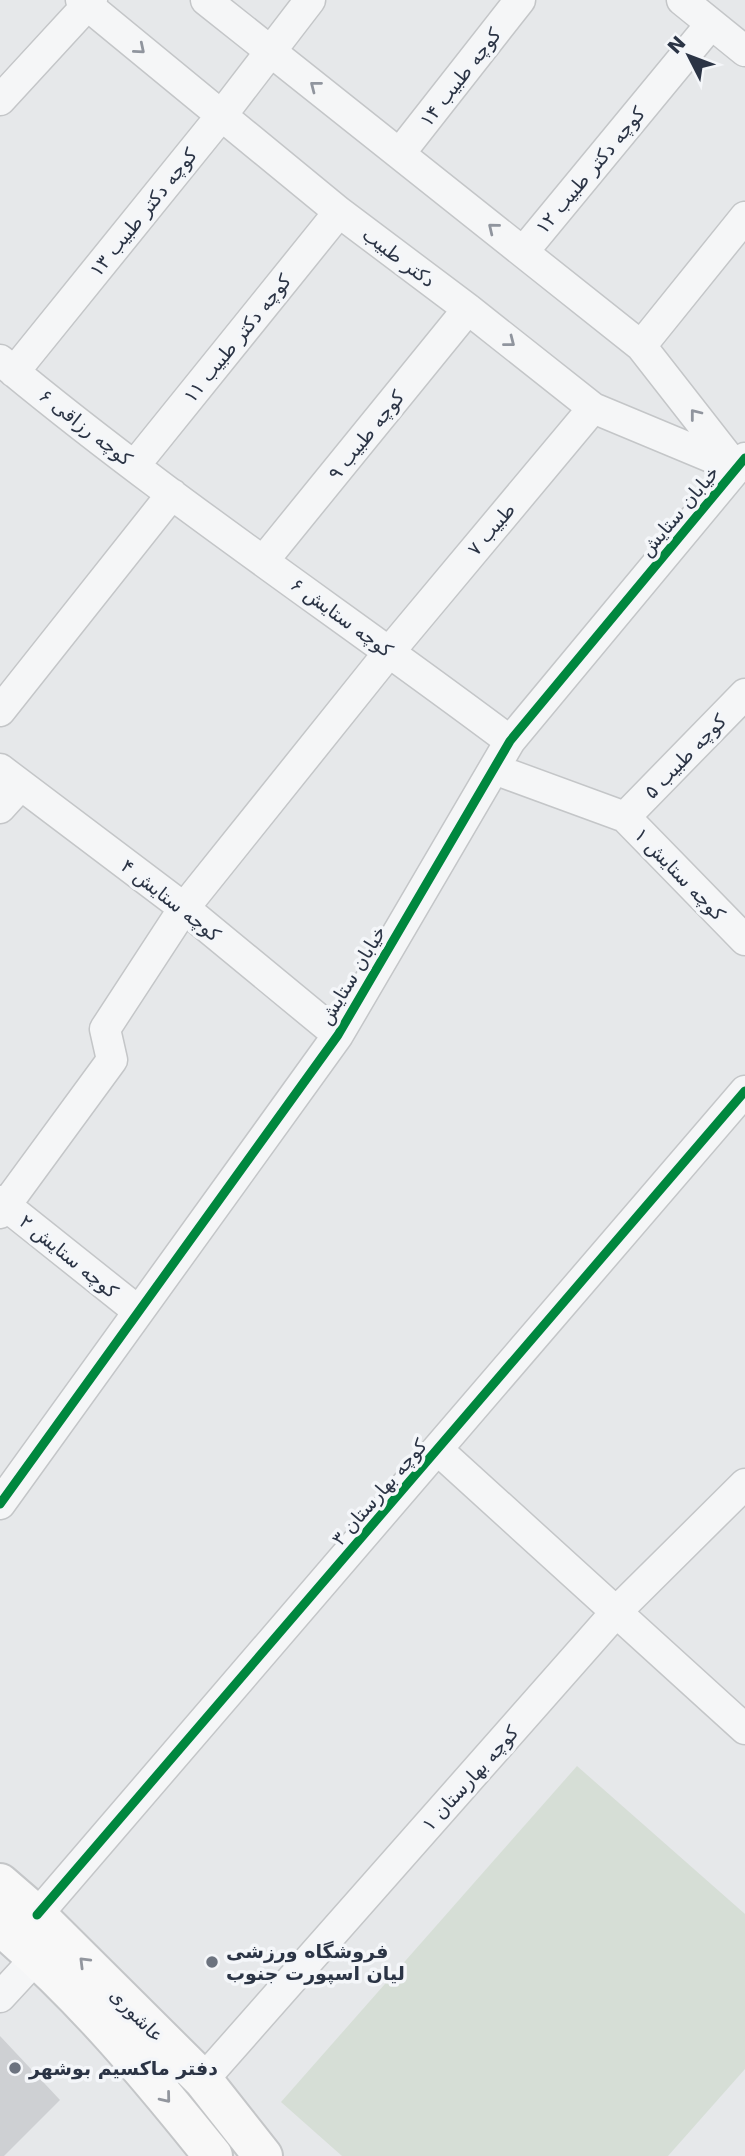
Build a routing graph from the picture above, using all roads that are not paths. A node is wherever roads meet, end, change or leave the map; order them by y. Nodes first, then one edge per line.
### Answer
1 (206, 0) edge
2 (310, 0) edge
3 (520, 0) edge
4 (682, 0) edge
5 (87, 2) edge
6 (712, 23) junction
7 (271, 51) junction
8 (745, 51) edge
9 (0, 100) edge
10 (220, 116) junction
11 (400, 153) junction
12 (340, 212) junction
13 (745, 216) edge
14 (523, 252) junction
15 (468, 309) junction
16 (641, 346) junction
17 (7, 365) edge
18 (593, 408) junction
19 (741, 463) edge
20 (135, 465) junction
21 (172, 494) junction
22 (264, 560) junction
23 (390, 651) junction
24 (745, 694) edge
25 (0, 711) edge
26 (510, 741) junction
27 (494, 769) junction
28 (10, 778) edge
29 (0, 808) edge
30 (625, 817) junction
31 (184, 908) junction
32 (745, 940) edge
33 (338, 1035) junction
34 (745, 1091) edge
35 (2, 1206) edge
36 (138, 1311) junction
37 (438, 1450) junction
38 (745, 1484) edge
39 (0, 1504) edge
40 (617, 1611) junction
41 (745, 1729) edge
42 (0, 1883) edge
43 (37, 1915) junction
44 (0, 1926) edge
45 (37, 1957) junction
46 (0, 1997) edge
47 (202, 2080) junction
48 (213, 2156) edge
49 (263, 2156) edge

1 - 7 street
2 - 7 street, کوچه دکتر طبیب ۱۳
3 - 11 street, کوچه طبیب ۱۴
4 - 6 street
5 - 9 street
5 -> 10 street, دکتر طبیب
6 - 8 street
6 - 14 street, کوچه دکتر طبیب ۱۲
7 - 10 street, کوچه دکتر طبیب ۱۳
11 -> 7 street
10 - 12 street, دکتر طبیب
10 - 17 street, کوچه دکتر طبیب ۱۳
14 -> 11 street
12 - 15 street, دکتر طبیب
12 - 20 street, کوچه دکتر طبیب ۱۱
13 - 16 street
14 - 16 street
15 -> 18 street, دکتر طبیب
15 - 22 street, کوچه طبیب ۹
19 -> 16 street
17 - 20 street, کوچه رزاقی ۶
18 - 19 street, دکتر طبیب
18 - 23 street, طبیب ۷
19 - 26 street, خیابان ستایش
20 - 21 street, کوچه رزاقی ۶
21 - 22 street, کوچه ستایش ۶
21 - 25 street
22 - 23 street, کوچه ستایش ۶
23 - 26 street, کوچه ستایش ۶
23 - 31 street, طبیب ۷
24 - 30 street, کوچه طبیب ۵
26 - 27 street, خیابان ستایش
27 - 30 street, کوچه ستایش ۱
27 - 33 street, خیابان ستایش
28 - 29 street
28 - 31 street, کوچه ستایش ۴
30 - 32 street, کوچه ستایش ۱
31 - 33 street, کوچه ستایش ۴
31 - 35 street, طبیب ۷
33 - 36 street, خیابان ستایش
34 - 37 street, کوچه بهارستان ۳
35 - 36 street, کوچه ستایش ۲
36 - 39 street, خیابان ستایش
37 - 40 street
37 - 43 street, کوچه بهارستان ۳
38 - 40 street, کوچه بهارستان ۱
40 - 41 street
40 - 47 street, کوچه بهارستان ۱
42 - 43 street, عاشوری
47 -> 43 street, عاشوری
44 - 45 street, عاشوری
45 - 46 street
45 -> 48 street, عاشوری
47 - 49 street, عاشوری

